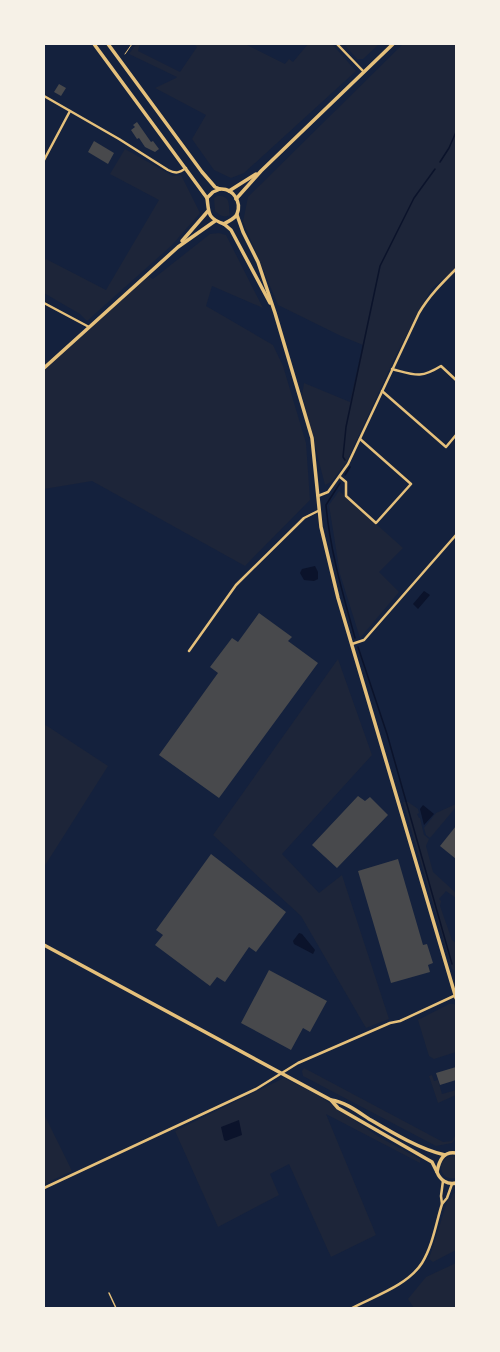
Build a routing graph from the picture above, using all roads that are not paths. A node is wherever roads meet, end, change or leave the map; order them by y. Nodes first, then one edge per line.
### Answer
1 (94, 44) edge
2 (108, 44) edge
3 (337, 44) edge
4 (393, 44) edge
5 (364, 72) junction
6 (44, 96) edge
7 (70, 110) junction
8 (44, 160) edge
9 (186, 168) junction
10 (261, 171) junction
11 (220, 189) junction
12 (229, 190) junction
13 (207, 198) junction
14 (236, 199) junction
15 (208, 211) junction
16 (237, 215) junction
17 (215, 221) junction
18 (224, 224) junction
19 (178, 247) junction
20 (456, 269) edge
21 (44, 303) edge
22 (275, 313) junction
23 (89, 327) junction
24 (44, 368) edge
25 (392, 369) junction
26 (456, 380) edge
27 (382, 391) junction
28 (456, 434) edge
29 (360, 439) junction
30 (340, 477) junction
31 (317, 496) junction
32 (318, 511) junction
33 (456, 535) edge
34 (352, 644) junction
35 (189, 651) dead end
36 (44, 945) edge
37 (456, 996) edge
38 (282, 1072) junction
39 (331, 1100) junction
40 (456, 1148) edge
41 (454, 1153) edge
42 (445, 1155) junction
43 (436, 1172) junction
44 (442, 1181) junction
45 (454, 1183) edge
46 (44, 1188) edge
47 (442, 1204) junction
48 (109, 1293) dead end
49 (116, 1308) edge
50 (352, 1308) edge

1 - 9 street
2 - 11 street
3 - 5 street
4 - 5 street
5 - 10 street
6 - 7 street
7 - 8 street
7 - 9 street
9 - 13 street
10 - 12 street
10 - 14 street
11 - 12 street
11 - 13 street
12 - 14 street
13 - 15 street
14 - 16 street
15 - 17 street
15 - 19 street
16 - 18 street
16 - 22 street
17 - 18 street
17 - 19 street
18 - 22 street
19 - 23 street
20 - 25 street
21 - 23 street
22 - 31 street
23 - 24 street
25 - 26 street
25 - 27 street
27 - 28 street
27 - 29 street
29 - 30 street
29 - 30 street
30 - 31 street
31 - 32 street
32 - 34 street
32 - 35 street
33 - 34 street
34 - 37 street
36 - 38 street
37 - 38 street
38 - 39 street
38 - 46 street
39 - 42 street
39 - 43 street
40 - 41 street
41 - 42 street
42 - 43 street
43 - 44 street
44 - 45 street
44 - 47 street
45 - 47 street
47 - 50 street
48 - 49 lane

